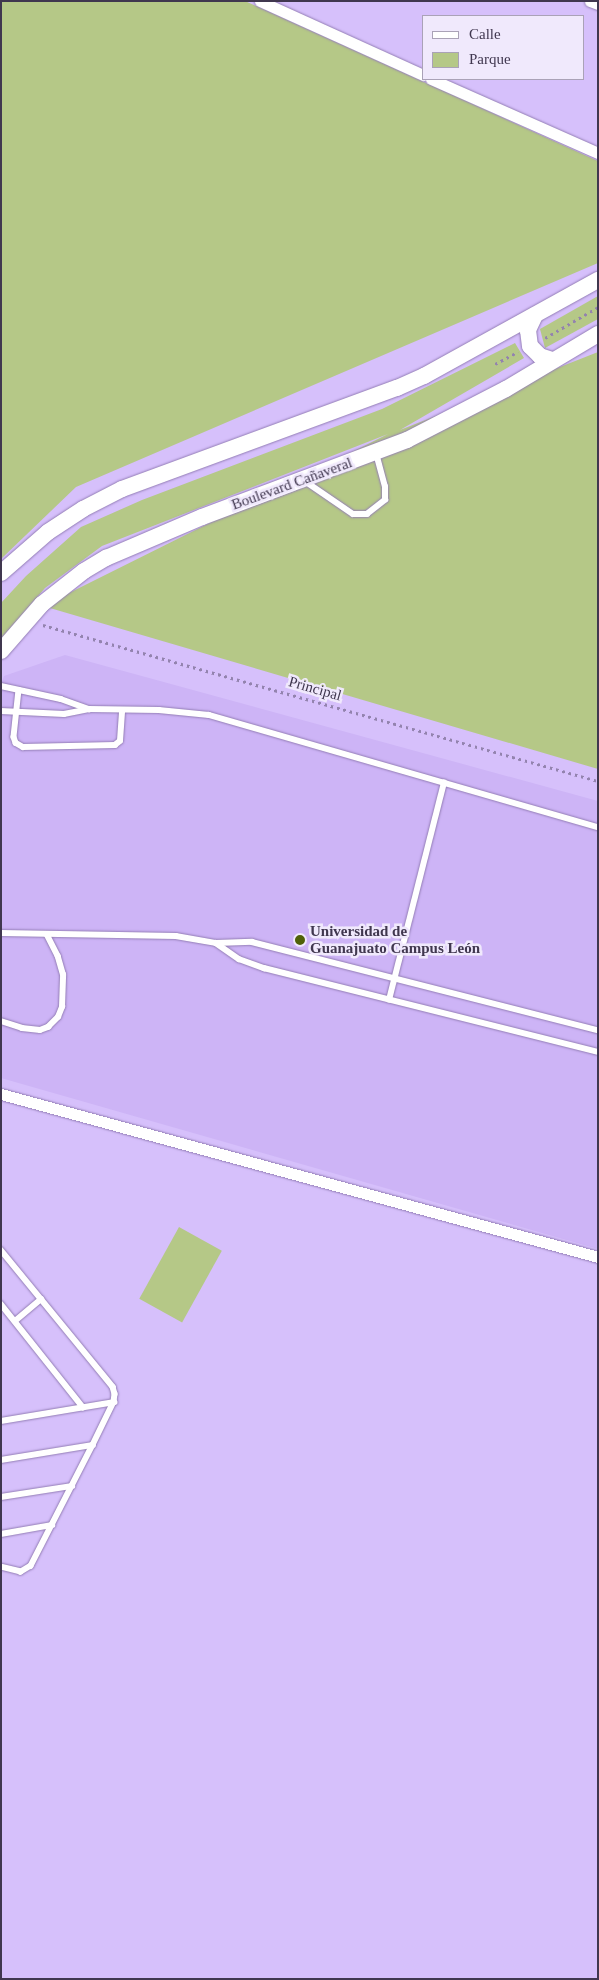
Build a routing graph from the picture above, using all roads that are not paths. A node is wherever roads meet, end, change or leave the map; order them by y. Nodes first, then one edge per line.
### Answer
1 (260, 1) edge
2 (590, 1) edge
3 (598, 4) edge
4 (422, 75) edge
5 (433, 80) edge
6 (598, 153) edge
7 (598, 280) edge
8 (534, 315) junction
9 (598, 334) edge
10 (552, 360) junction
11 (375, 453) junction
12 (303, 480) junction
13 (1, 573) edge
14 (1, 651) edge
15 (1, 686) edge
16 (19, 690) junction
17 (88, 709) junction
18 (1, 711) edge
19 (17, 711) junction
20 (122, 711) junction
21 (444, 784) junction
22 (598, 827) edge
23 (1, 932) edge
24 (47, 935) junction
25 (216, 942) junction
26 (395, 978) junction
27 (390, 1000) junction
28 (1, 1021) edge
29 (598, 1030) edge
30 (598, 1052) edge
31 (1, 1094) edge
32 (1, 1250) edge
33 (598, 1257) edge
34 (41, 1299) junction
35 (1, 1304) edge
36 (15, 1321) junction
37 (114, 1402) junction
38 (83, 1407) junction
39 (1, 1421) edge
40 (93, 1445) junction
41 (1, 1460) edge
42 (72, 1486) junction
43 (1, 1497) edge
44 (52, 1525) junction
45 (1, 1534) edge
46 (1, 1568) edge

1 - 4 street
2 - 3 street
5 - 6 street
7 - 8 street
8 - 10 street
8 - 13 street
9 - 10 street, Boulevard Cañaveral
10 - 11 street, Boulevard Cañaveral
11 - 12 street, Boulevard Cañaveral
11 - 12 lane
12 - 14 street, Boulevard Cañaveral
15 - 16 lane
16 - 17 lane
16 - 19 lane
17 - 19 lane
17 - 20 lane
18 - 19 lane
19 - 20 lane
20 - 21 lane
21 - 22 lane
21 - 26 lane
23 - 24 lane
24 - 25 lane
24 - 28 lane
25 - 26 lane
25 - 27 lane
26 - 27 lane
26 - 29 lane
27 - 30 lane
31 - 33 street
32 - 34 lane
34 - 36 lane
34 - 37 lane
35 - 36 lane
36 - 38 lane
37 - 38 lane
37 - 40 lane
38 - 39 lane
40 - 41 lane
40 - 42 lane
42 - 43 lane
42 - 44 lane
44 - 45 lane
44 - 46 lane

